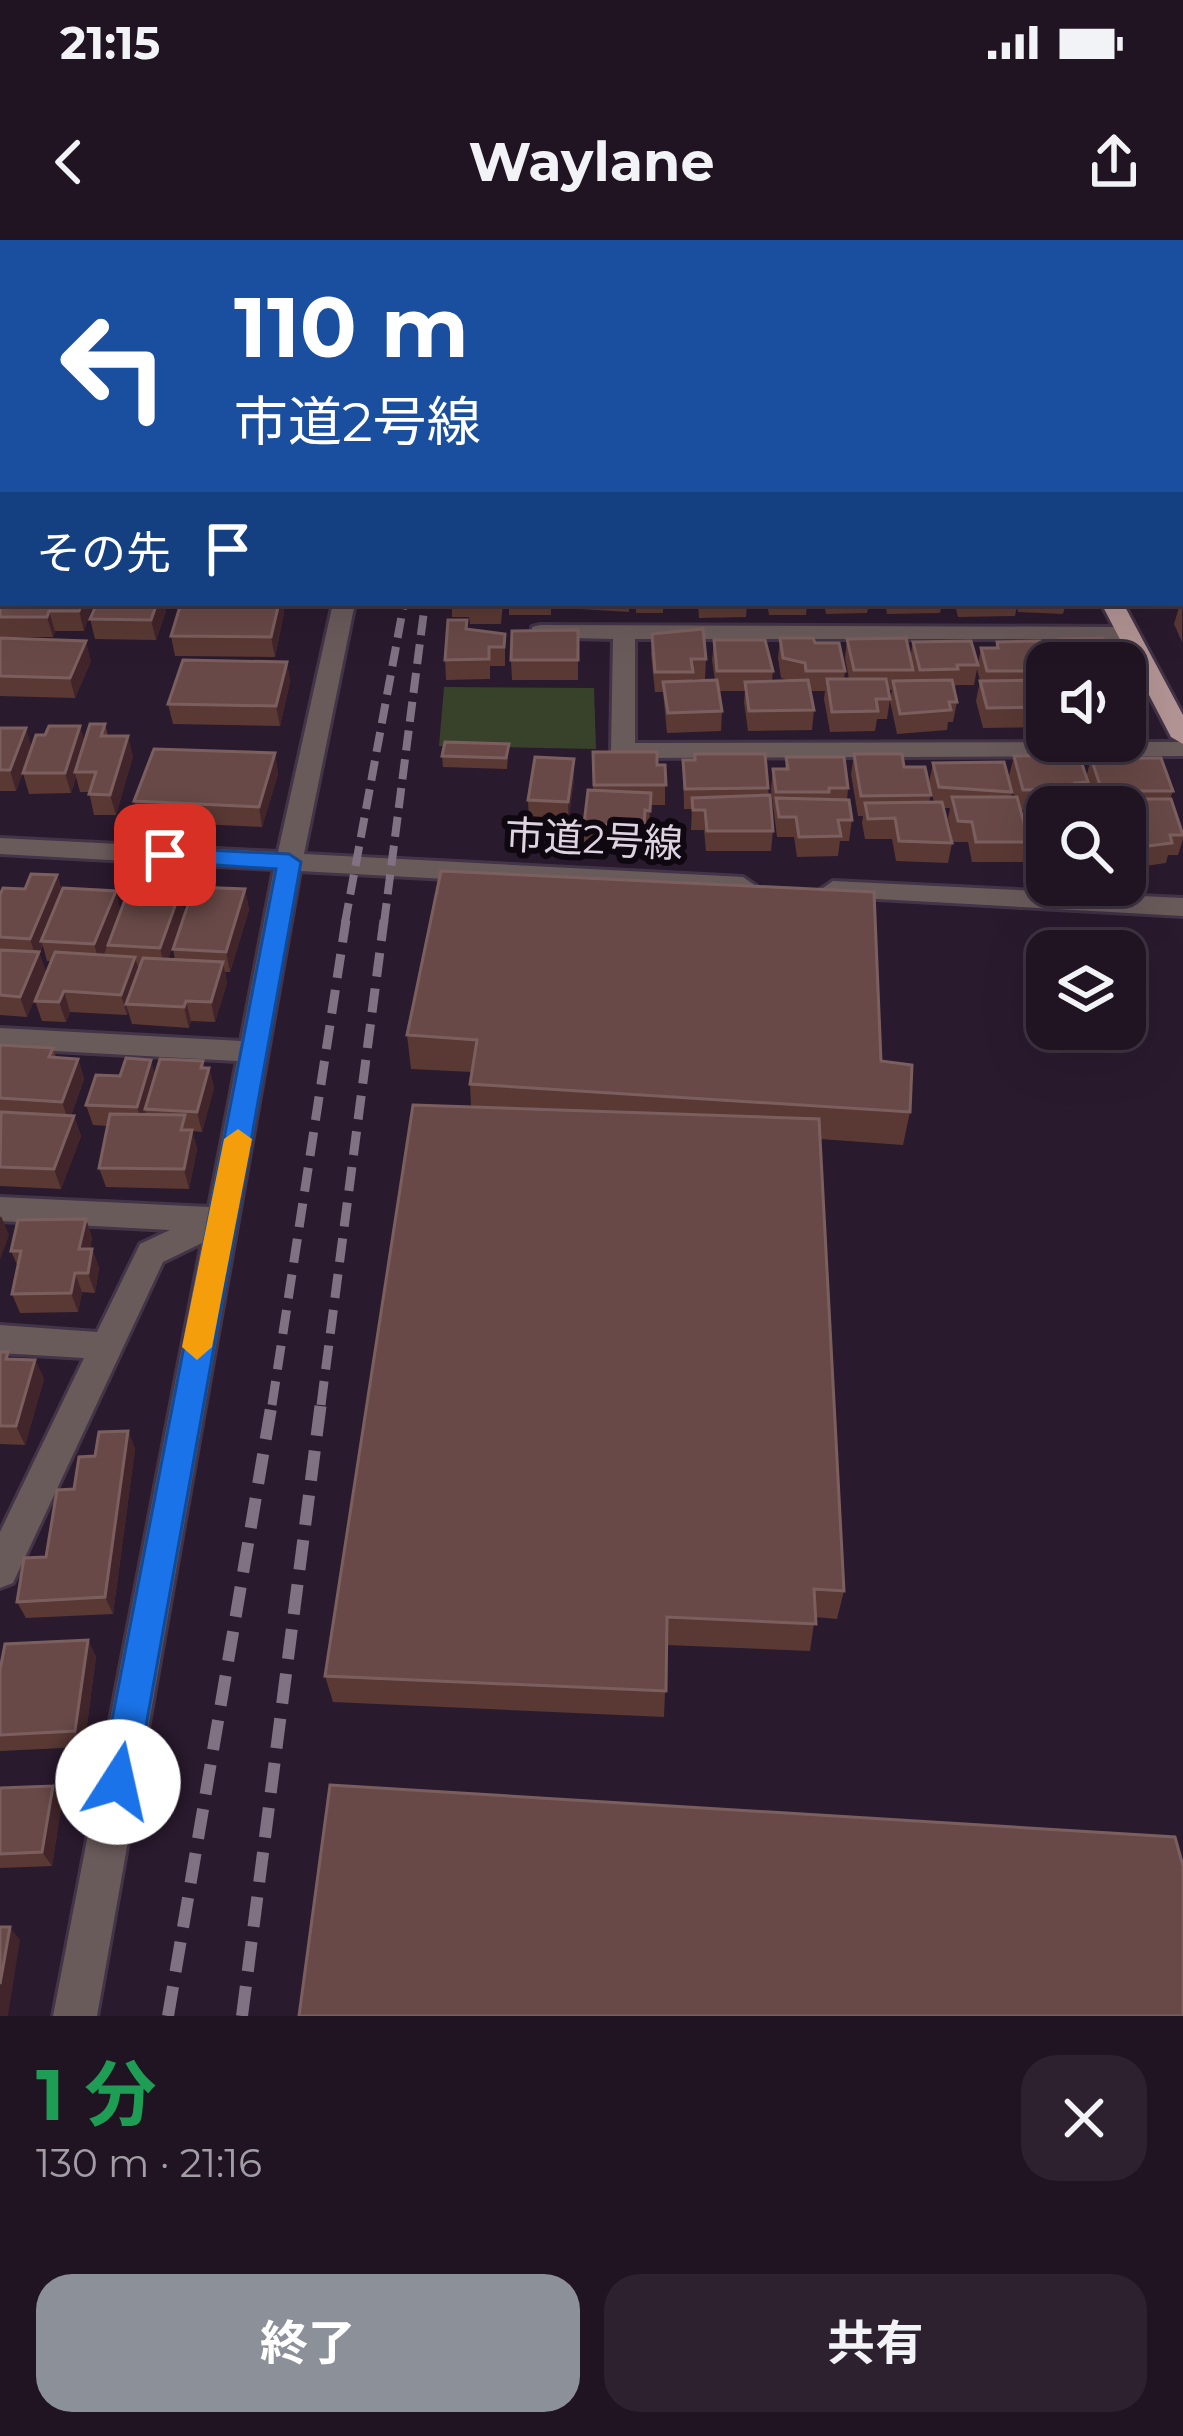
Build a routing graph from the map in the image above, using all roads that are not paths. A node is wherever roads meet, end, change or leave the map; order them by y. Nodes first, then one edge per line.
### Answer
1 (343, 606) edge
2 (1114, 606) edge
3 (522, 632) edge
4 (624, 632) junction
5 (1128, 634) junction
6 (1179, 721) edge
7 (1183, 749) edge
8 (0, 846) edge
9 (289, 862) junction
10 (1183, 908) edge
11 (0, 1038) edge
12 (257, 1052) junction
13 (0, 1209) edge
14 (220, 1221) junction
15 (0, 1339) edge
16 (105, 1346) junction
17 (0, 1571) edge
18 (75, 2016) edge

1 - 9 street
2 - 5 main road
3 - 4 street
4 - 5 street
4 - 7 street
5 - 6 main road
8 - 9 street, 市道2号線
9 - 10 street, 市道2号線
9 - 12 street
11 - 12 street
12 - 14 street
13 - 14 street
14 - 16 street
14 - 18 street
15 - 16 street
16 - 17 street

